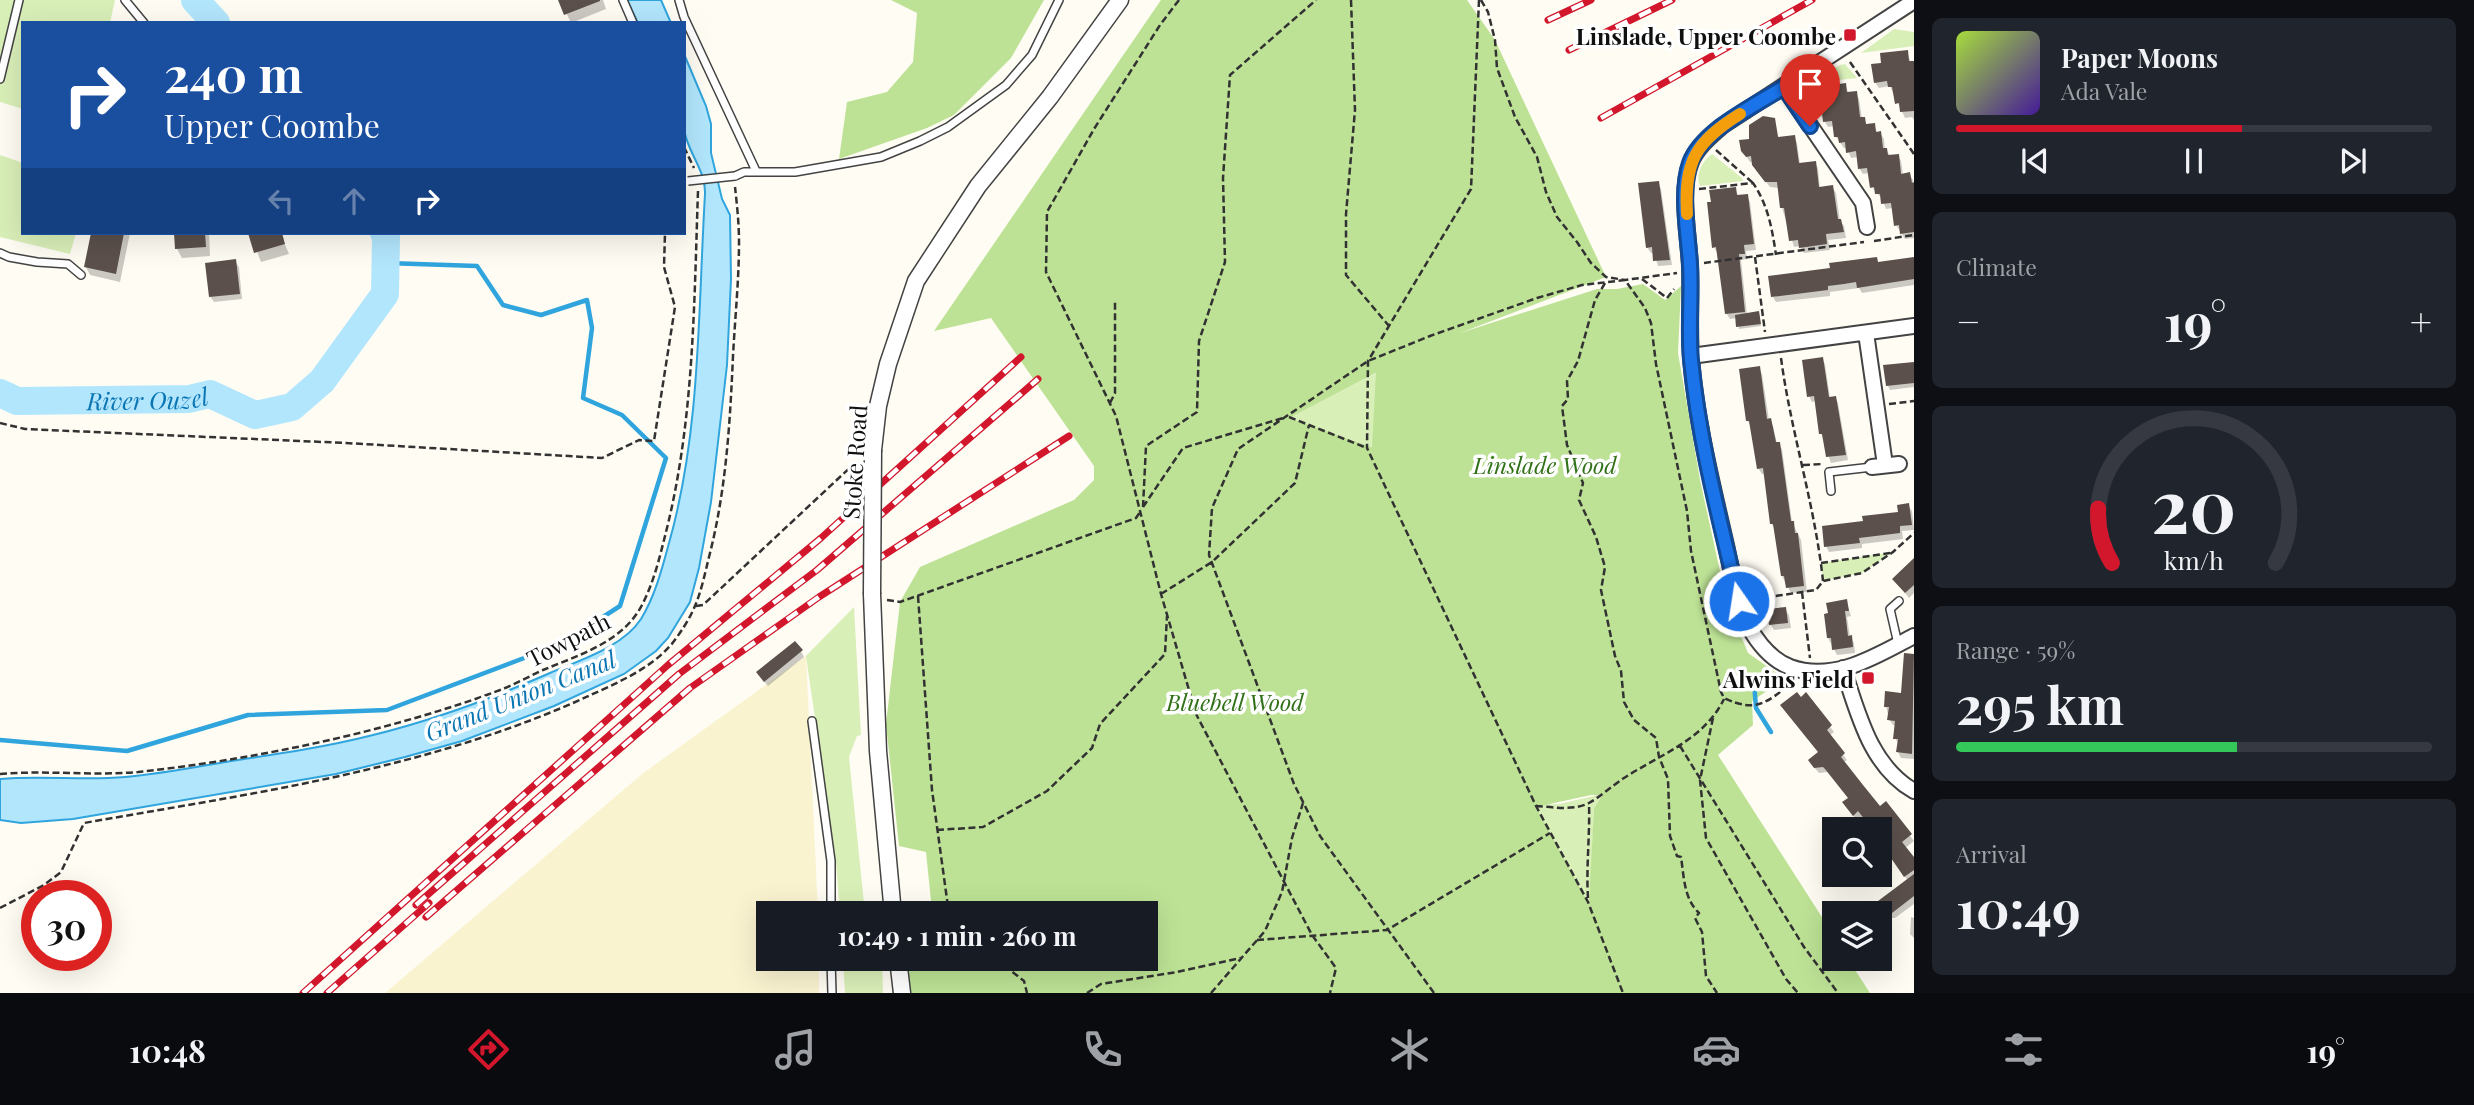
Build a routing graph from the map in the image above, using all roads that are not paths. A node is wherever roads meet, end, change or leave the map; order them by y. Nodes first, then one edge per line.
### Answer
1 (19, 0) edge
2 (125, 0) edge
3 (623, 0) edge
4 (679, 0) edge
5 (1059, 0) edge
6 (1914, 1) edge
7 (1114, 2) edge
8 (142, 21) edge
9 (632, 21) edge
10 (686, 21) edge
11 (686, 21) edge
12 (0, 79) edge
13 (1784, 87) junction
14 (756, 172) junction
15 (689, 179) edge
16 (1867, 227) dead end
17 (0, 253) edge
18 (81, 275) dead end
19 (1914, 326) edge
20 (1866, 333) junction
21 (1691, 356) junction
22 (1885, 465) joint
23 (1831, 491) dead end
24 (1899, 601) dead end
25 (1914, 636) edge
26 (1898, 644) junction
27 (1843, 668) junction
28 (812, 721) dead end
29 (1914, 791) edge
30 (831, 901) edge
31 (892, 901) edge
32 (831, 971) edge
33 (899, 971) edge
34 (832, 993) edge
35 (902, 993) edge

1 - 12 lane
2 - 8 lane
3 - 9 lane
4 - 11 lane
5 - 14 lane
6 - 13 street
7 - 31 street, Stoke Road, bridge
10 - 14 lane
13 - 16 street
13 - 21 street
14 - 15 lane, bridge
17 - 18 lane
19 - 20 street
20 - 21 street
20 - 22 street
21 - 27 street
22 - 23 lane
24 - 26 lane
25 - 26 street
26 - 27 street
27 - 29 street
28 - 30 lane
32 - 34 lane
33 - 35 street

